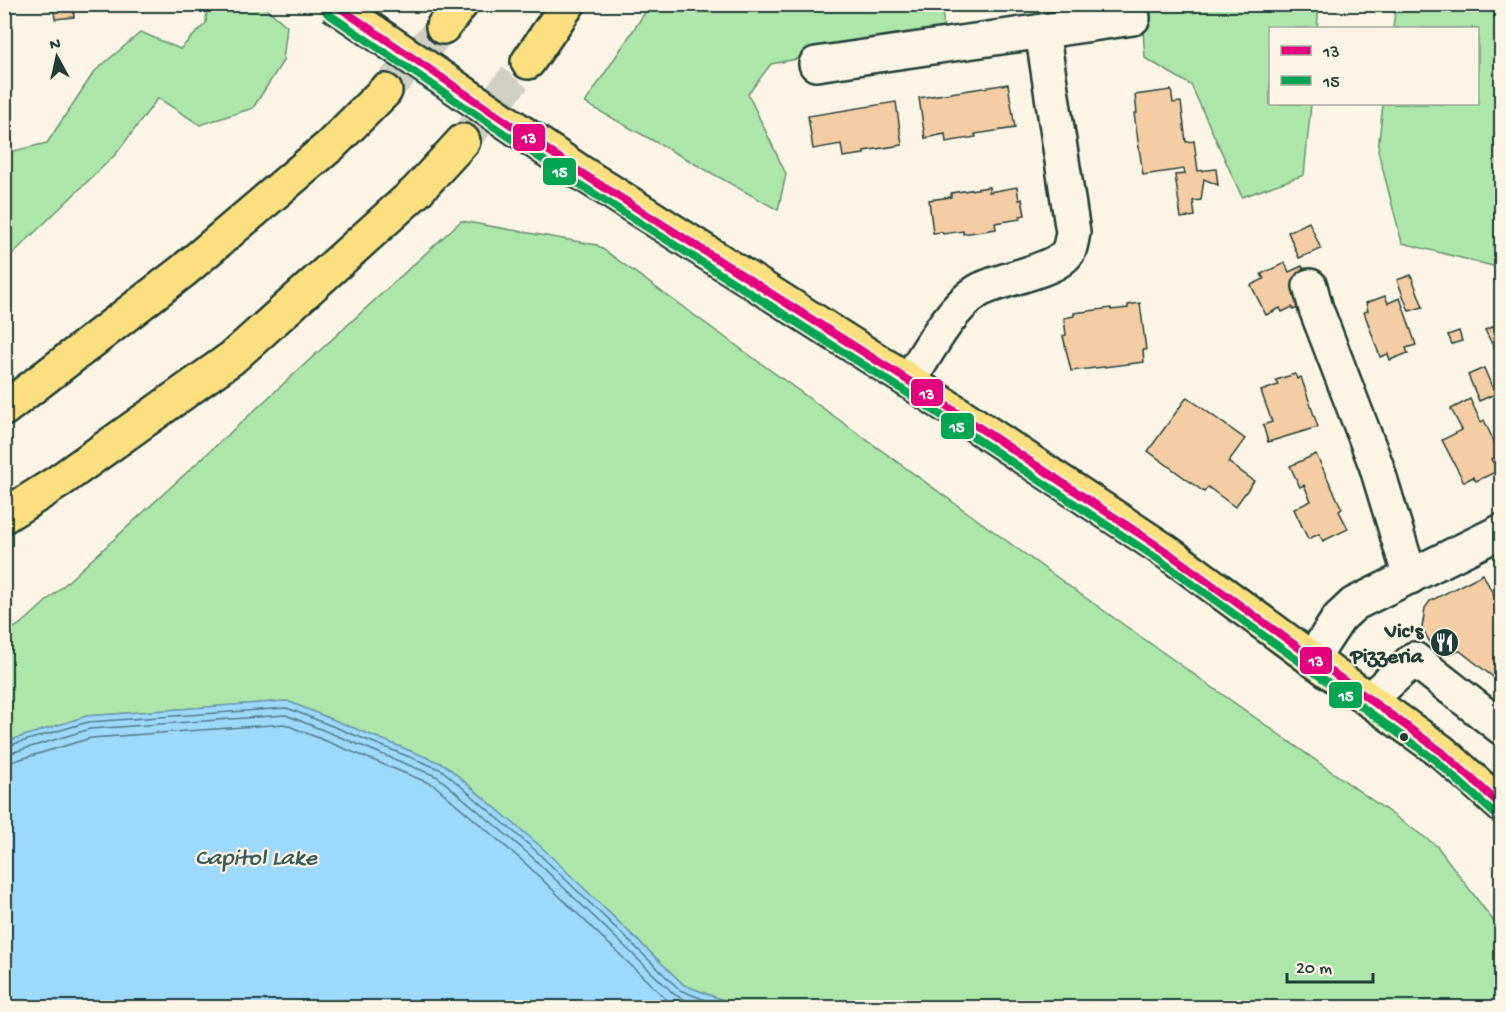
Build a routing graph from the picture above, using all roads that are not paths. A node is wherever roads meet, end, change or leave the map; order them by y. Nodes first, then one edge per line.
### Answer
1 (333, 4) edge
2 (568, 4) edge
3 (1133, 18) dead end
4 (1042, 32) junction
5 (528, 62) tunnel mouth
6 (816, 64) dead end
7 (385, 91) tunnel mouth
8 (463, 141) tunnel mouth
9 (1310, 286) dead end
10 (909, 381) junction
11 (4, 409) edge
12 (4, 516) edge
13 (1502, 531) edge
14 (1410, 576) junction
15 (1312, 659) junction
16 (1369, 700) junction
17 (1502, 728) edge
18 (1499, 798) edge

1 - 10 main road, bridge
2 - 5 main road
3 - 4 street
4 - 6 street
4 - 10 street
7 - 11 main road
8 - 12 main road
9 - 14 street
10 - 15 main road
13 - 14 street
14 - 15 street
15 - 16 main road
16 - 17 street
16 - 18 main road

